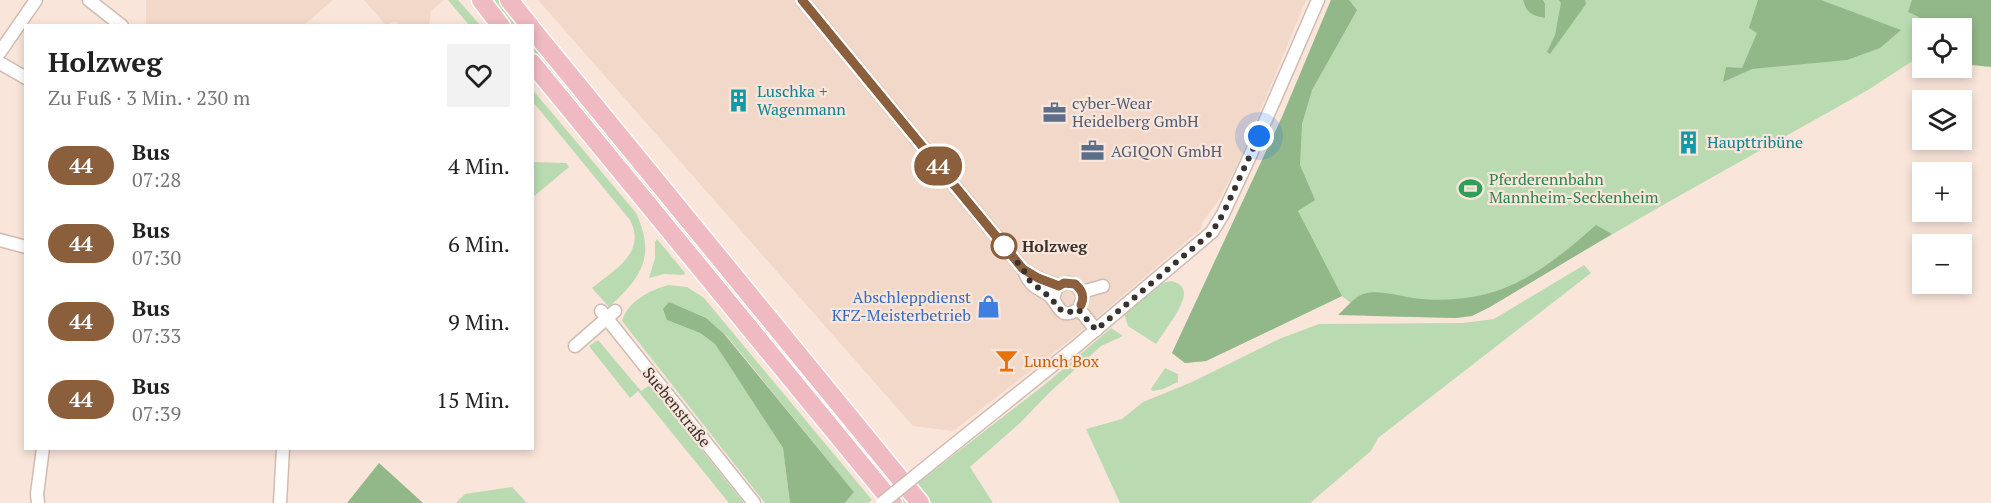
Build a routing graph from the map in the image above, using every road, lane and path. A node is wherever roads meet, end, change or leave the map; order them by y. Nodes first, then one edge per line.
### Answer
1 (36, 0) edge
2 (89, 0) edge
3 (480, 0) edge
4 (509, 0) edge
5 (802, 0) edge
6 (1318, 0) edge
7 (119, 24) edge
8 (499, 24) edge
9 (529, 24) edge
10 (534, 31) edge
11 (0, 52) edge
12 (0, 63) edge
13 (534, 65) edge
14 (24, 77) edge
15 (0, 240) edge
16 (24, 246) edge
17 (1023, 269) junction
18 (1059, 286) junction
19 (1103, 286) dead end
20 (1082, 292) junction
21 (1053, 300) junction
22 (1078, 309) junction
23 (1096, 330) junction
24 (575, 346) dead end
25 (43, 450) edge
26 (283, 450) edge
27 (38, 503) edge
28 (280, 503) edge
29 (754, 503) edge
30 (882, 503) edge
31 (893, 503) edge
32 (920, 503) edge

1 - 11 street
2 - 7 street
3 - 8 highway
4 - 9 highway
5 - 17 street
6 - 23 street
10 - 32 highway
12 - 14 street
13 - 31 highway
15 - 16 street
17 - 18 street
17 - 21 street
18 - 20 street
18 - 21 street
19 - 20 street
20 - 22 street
21 - 22 street
22 - 23 street
23 - 30 street, bridge
24 - 29 street, Suebenstraße
25 - 27 street
26 - 28 street

